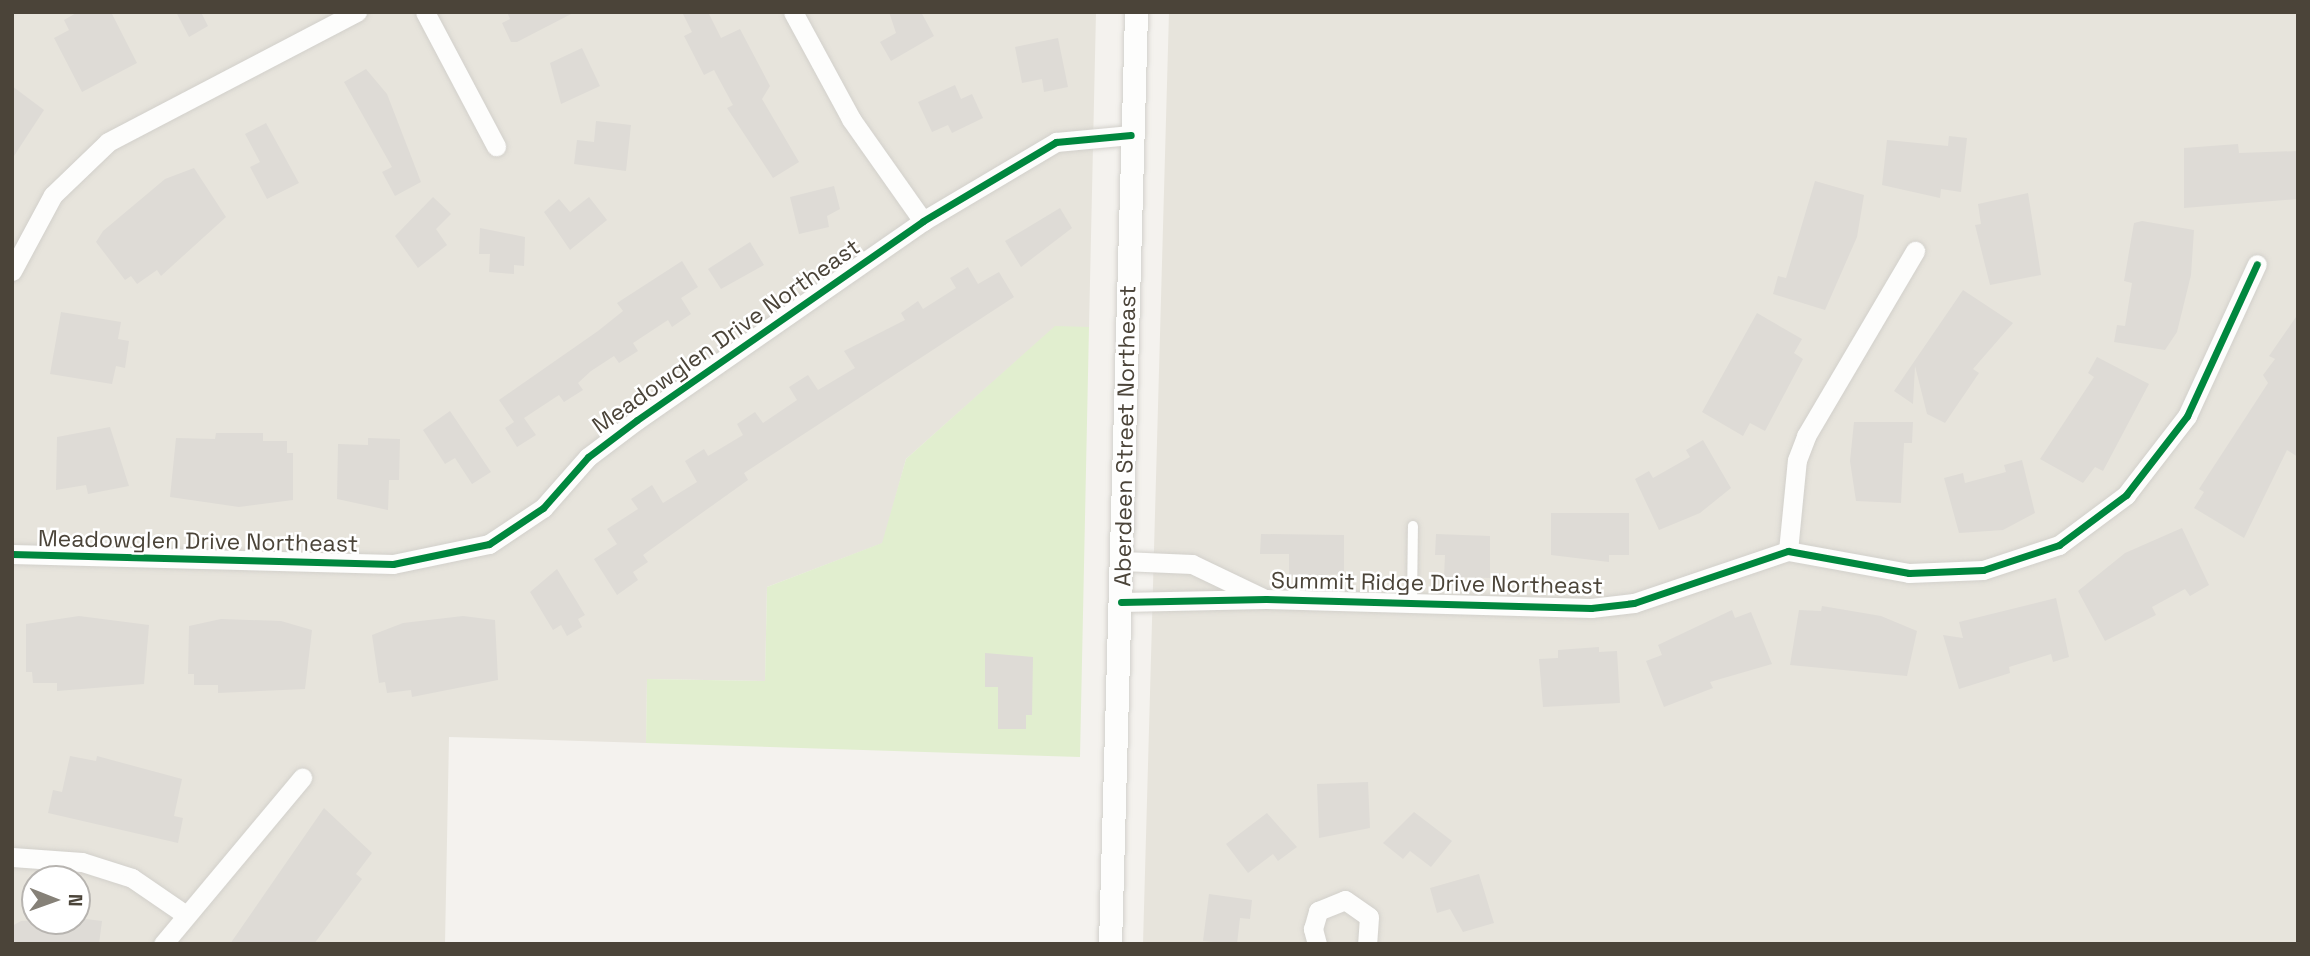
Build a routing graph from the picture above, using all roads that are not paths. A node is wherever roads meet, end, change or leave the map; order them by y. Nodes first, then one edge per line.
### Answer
1 (357, 12) edge
2 (425, 12) edge
3 (793, 12) edge
4 (1136, 12) edge
5 (1131, 135) junction
6 (496, 146) dead end
7 (923, 221) junction
8 (1915, 251) dead end
9 (2257, 264) dead end
10 (12, 271) edge
11 (1413, 526) dead end
12 (1788, 551) junction
13 (12, 554) edge
14 (1122, 561) junction
15 (1266, 599) junction
16 (1121, 602) junction
17 (1412, 604) junction
18 (302, 778) dead end
19 (12, 857) edge
20 (186, 915) junction
21 (163, 944) edge
22 (1110, 944) edge
23 (1317, 944) edge
24 (1367, 944) edge

1 - 10 street
2 - 6 street
3 - 7 street
4 - 5 street, Aberdeen Street Northeast
5 - 7 street, Meadowglen Drive Northeast
5 - 14 street, Aberdeen Street Northeast
7 - 13 street, Meadowglen Drive Northeast
8 - 12 street
9 - 12 street, Summit Ridge Drive Northeast
11 - 17 lane
12 - 17 street, Summit Ridge Drive Northeast
14 - 15 street, Summit Ridge Drive Northeast
14 - 16 street, Aberdeen Street Northeast
15 - 16 street, Summit Ridge Drive Northeast
15 - 17 street, Summit Ridge Drive Northeast
16 - 22 street, Aberdeen Street Northeast
18 - 20 street
19 - 20 street
20 - 21 street
23 - 24 street

